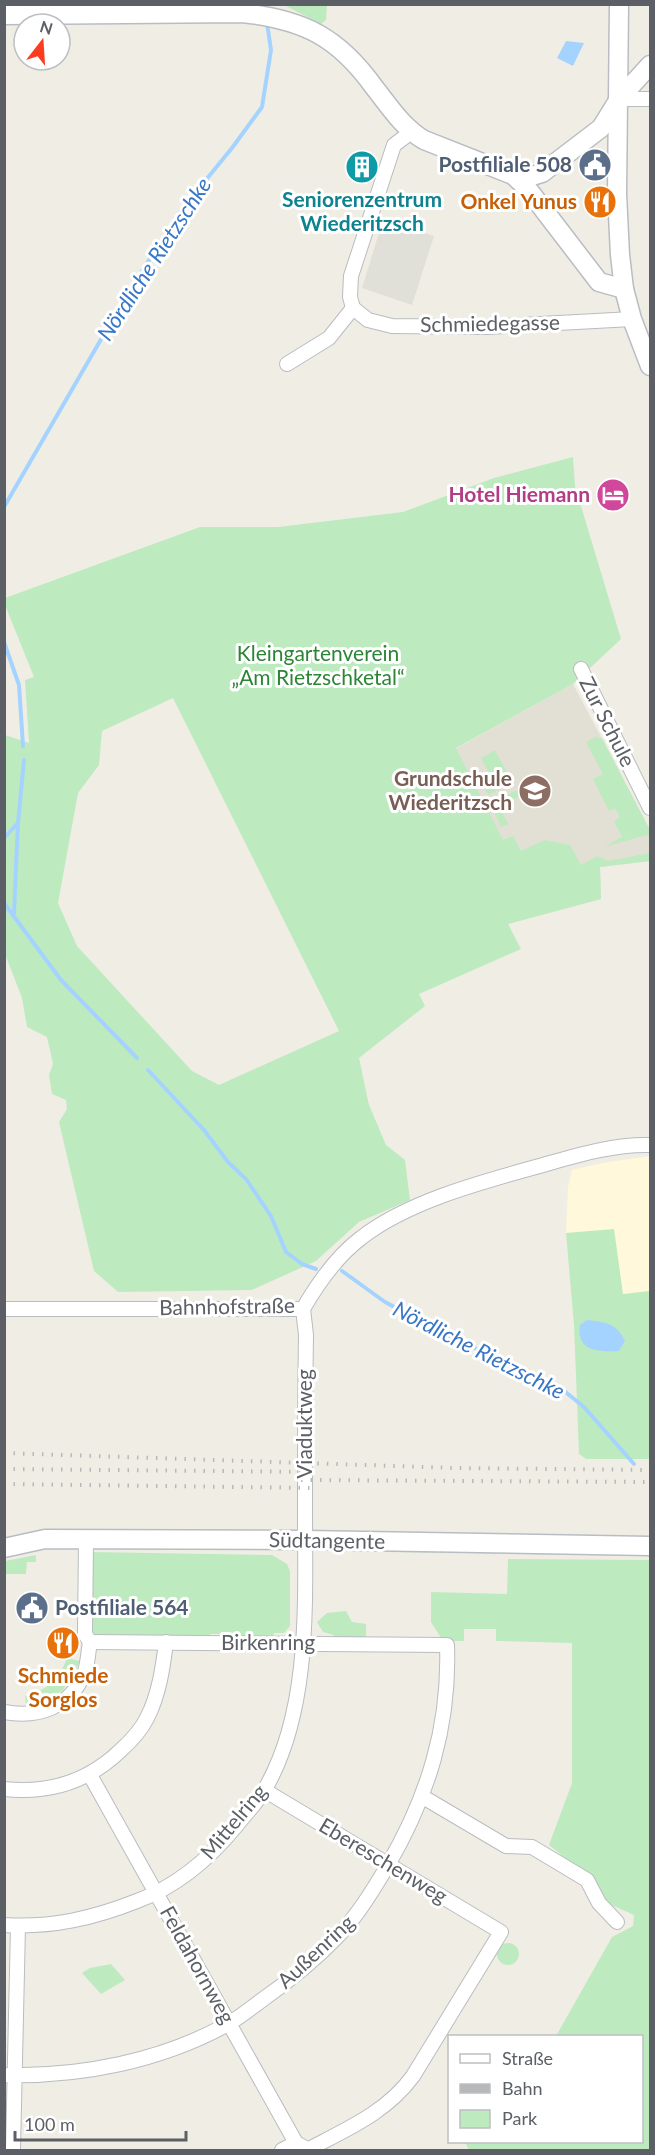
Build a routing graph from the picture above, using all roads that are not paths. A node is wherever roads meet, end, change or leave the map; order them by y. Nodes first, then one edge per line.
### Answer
1 (619, 4) edge
2 (4, 15) edge
3 (651, 64) edge
4 (619, 99) junction
5 (651, 99) edge
6 (410, 133) junction
7 (513, 175) junction
8 (624, 289) junction
9 (353, 308) junction
10 (632, 319) junction
11 (646, 342) edge
12 (287, 364) dead end
13 (651, 366) edge
14 (581, 669) dead end
15 (651, 808) edge
16 (651, 1145) edge
17 (4, 1309) edge
18 (303, 1309) junction
19 (86, 1540) junction
20 (305, 1540) junction
21 (651, 1546) edge
22 (4, 1548) edge
23 (90, 1642) junction
24 (166, 1642) junction
25 (302, 1643) junction
26 (447, 1645) joint
27 (4, 1712) edge
28 (90, 1775) junction
29 (4, 1789) edge
30 (264, 1790) junction
31 (423, 1797) junction
32 (388, 1865) junction
33 (158, 1893) junction
34 (617, 1922) dead end
35 (11, 1925) edge
36 (229, 2024) junction
37 (10, 2075) edge
38 (296, 2143) junction
39 (309, 2150) edge
40 (13, 2151) edge
41 (282, 2151) edge

1 - 4 street
2 - 6 street
3 - 4 street
4 - 5 street
4 - 7 street
4 - 8 street
6 - 7 street
6 - 9 street
7 - 8 street
8 - 10 street
9 - 10 street, Schmiedegasse
9 - 12 street
10 - 11 street
11 - 13 street
14 - 15 street, Zur Schule
16 - 18 street, Bahnhofstraße
17 - 18 street, Bahnhofstraße
18 - 20 street, Viaduktweg
19 - 20 street, Südtangente
19 - 22 street, Südtangente
19 - 23 street
20 - 21 street, Südtangente
20 - 25 street, Mittelring
23 - 24 street, Birkenring
23 - 27 street
24 - 25 street, Birkenring
24 - 28 street
25 - 26 street, Birkenring
25 - 30 street, Mittelring
26 - 31 street, Außenring
28 - 29 street
28 - 33 street, Feldahornweg
30 - 32 street, Ebereschenweg
30 - 33 street, Mittelring
31 - 32 street, Außenring
31 - 34 street
32 - 36 street, Außenring
32 - 39 street, Ebereschenweg
33 - 35 street, Mittelring
33 - 36 street, Feldahornweg
35 - 37 street
36 - 37 street, Außenring
36 - 38 street, Feldahornweg
37 - 40 street
38 - 39 street
38 - 41 street

